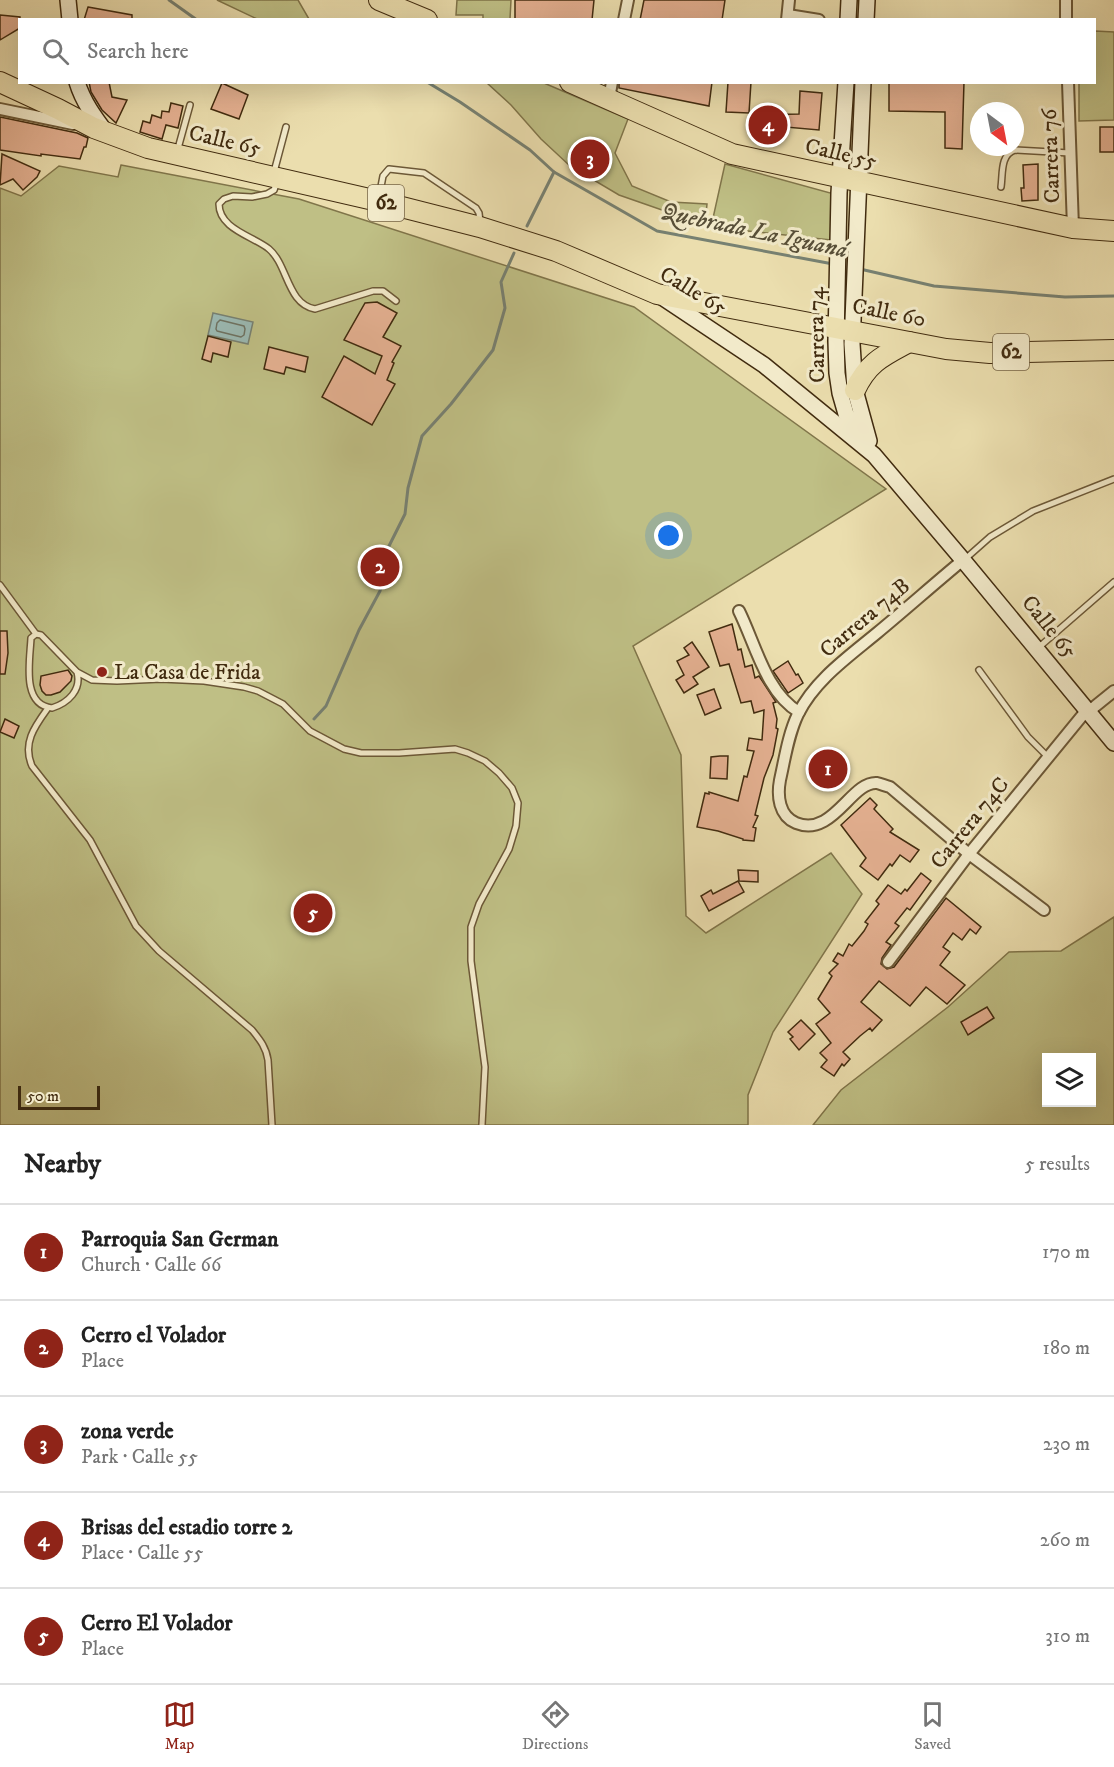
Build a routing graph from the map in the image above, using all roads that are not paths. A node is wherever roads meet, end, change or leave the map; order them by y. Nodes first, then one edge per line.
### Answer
1 (68, 0) edge
2 (628, 0) edge
3 (789, 0) edge
4 (849, 0) edge
5 (867, 0) edge
6 (1066, 0) edge
7 (391, 2) edge
8 (787, 17) edge
9 (70, 18) edge
10 (423, 18) edge
11 (624, 18) edge
12 (848, 18) edge
13 (866, 18) edge
14 (1066, 18) edge
15 (0, 82) edge
16 (78, 84) edge
17 (579, 84) edge
18 (846, 84) edge
19 (863, 84) edge
20 (1068, 84) edge
21 (611, 91) edge
22 (190, 105) dead end
23 (0, 109) edge
24 (286, 127) dead end
25 (101, 131) junction
26 (1070, 153) junction
27 (176, 154) junction
28 (276, 177) junction
29 (850, 180) junction
30 (1001, 187) dead end
31 (378, 201) junction
32 (480, 226) junction
33 (1073, 228) junction
34 (1114, 231) edge
35 (657, 294) junction
36 (396, 302) dead end
37 (844, 330) junction
38 (909, 342) junction
39 (1114, 350) edge
40 (855, 390) junction
41 (874, 455) junction
42 (1114, 478) edge
43 (963, 560) junction
44 (1114, 582) edge
45 (0, 585) edge
46 (740, 611) dead end
47 (36, 634) junction
48 (1037, 649) junction
49 (979, 670) dead end
50 (77, 672) junction
51 (1114, 691) edge
52 (48, 708) junction
53 (1087, 711) junction
54 (799, 712) junction
55 (1114, 743) edge
56 (1048, 757) junction
57 (969, 854) junction
58 (1044, 910) dead end
59 (888, 962) dead end
60 (272, 1125) edge
61 (482, 1125) edge

1 - 9 street
2 - 11 street
3 - 8 street
4 - 12 street
5 - 13 street
6 - 14 street
7 - 10 highway
15 - 25 highway, 62
16 - 25 street
17 - 21 highway, Calle 55
18 - 29 street, Carrera 74
19 - 29 street, Carrera 74
20 - 26 street, Carrera 76
21 - 29 highway, Calle 55
22 - 27 lane
23 - 25 street
24 - 28 lane
25 - 27 highway, Calle 65 / 62
26 - 30 lane
26 - 33 street, Carrera 76
27 - 28 highway, Calle 65 / 62
28 - 31 highway, Calle 65 / 62
28 - 36 lane
29 - 33 highway, Calle 55
29 - 37 street, Carrera 74
29 - 37 street, Carrera 74
31 - 32 highway, Calle 65 / 62
31 - 32 lane
32 - 35 highway, Calle 65 / 62
33 - 34 highway, Calle 55
35 - 37 highway, Calle 60 / 62
35 - 41 street, Calle 65
37 - 38 highway, Calle 60 / 62
37 - 40 street, Carrera 74
37 - 41 street, Carrera 74
38 - 39 highway, Calle 60 / 62
38 - 40 highway
40 - 41 street, Carrera 74
41 - 43 street, Calle 65
42 - 43 lane
43 - 48 street, Calle 65
43 - 54 street, Carrera 74B
44 - 48 lane
45 - 47 lane
46 - 54 street
47 - 50 lane
47 - 52 lane
48 - 53 street, Calle 65
49 - 56 lane
50 - 52 lane
50 - 61 lane
51 - 53 street, Carrera 74C
52 - 60 lane
53 - 55 street, Calle 65
53 - 56 street, Carrera 74C
54 - 57 street, Carrera 74B
56 - 57 street, Carrera 74C
57 - 58 street
57 - 59 street, Carrera 74C

